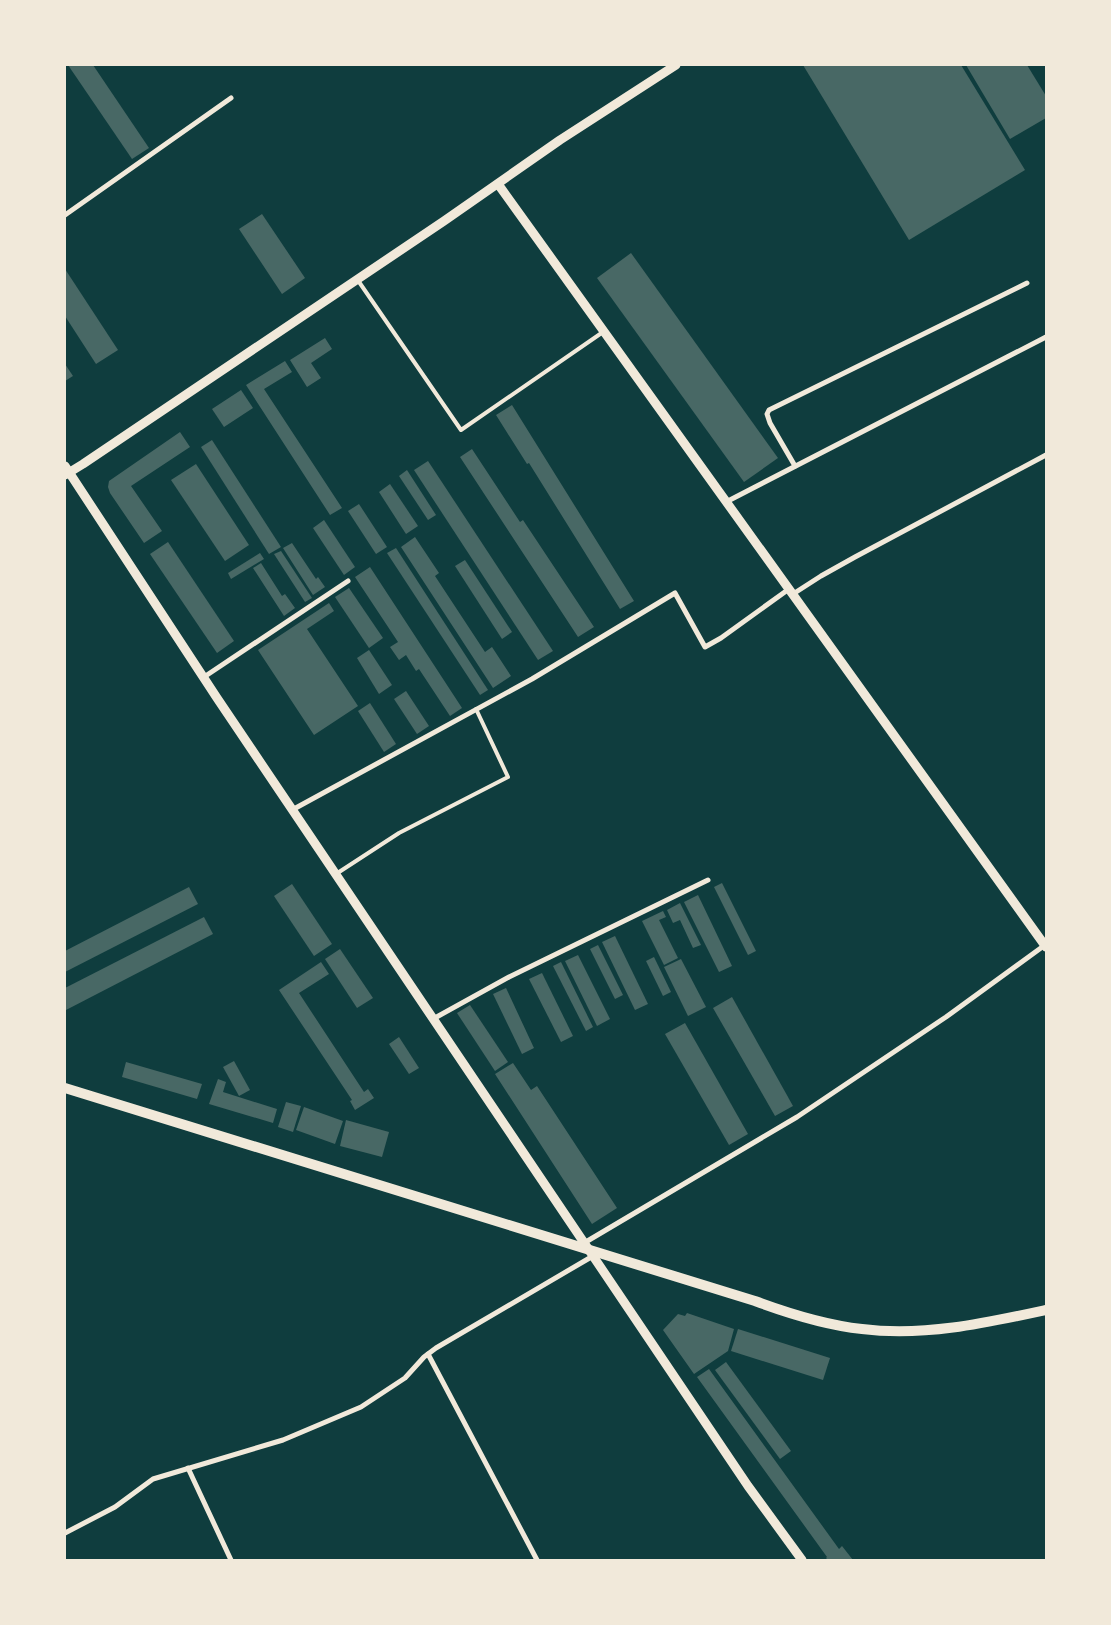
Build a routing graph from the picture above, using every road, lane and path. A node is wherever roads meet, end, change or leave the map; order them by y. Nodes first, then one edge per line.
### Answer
1 (676, 65) edge
2 (231, 98) dead end
3 (498, 184) junction
4 (65, 215) edge
5 (357, 280) junction
6 (1027, 283) dead end
7 (604, 331) junction
8 (1046, 337) edge
9 (1046, 455) edge
10 (795, 466) junction
11 (66, 471) edge
12 (726, 502) junction
13 (348, 581) dead end
14 (791, 592) junction
15 (204, 677) junction
16 (476, 709) junction
17 (292, 810) junction
18 (336, 874) junction
19 (708, 880) dead end
20 (1046, 945) edge
21 (433, 1019) junction
22 (65, 1088) edge
23 (589, 1250) junction
24 (1046, 1310) edge
25 (428, 1354) junction
26 (188, 1468) junction
27 (65, 1533) edge
28 (231, 1560) edge
29 (537, 1560) edge
30 (802, 1560) edge

1 - 3 street
2 - 4 street
3 - 5 street
3 - 7 street
5 - 7 lane
5 - 11 street
6 - 10 street
7 - 12 street
8 - 10 street
9 - 14 street
10 - 12 street
11 - 15 street
12 - 14 street
13 - 15 street
14 - 16 street
14 - 20 street
15 - 17 street
16 - 17 street
16 - 18 lane
17 - 18 street
18 - 21 street
19 - 21 street
20 - 23 street
21 - 23 street
22 - 23 main road
23 - 24 main road
23 - 25 street
23 - 30 street
25 - 26 street
25 - 29 street
26 - 27 street
26 - 28 street

